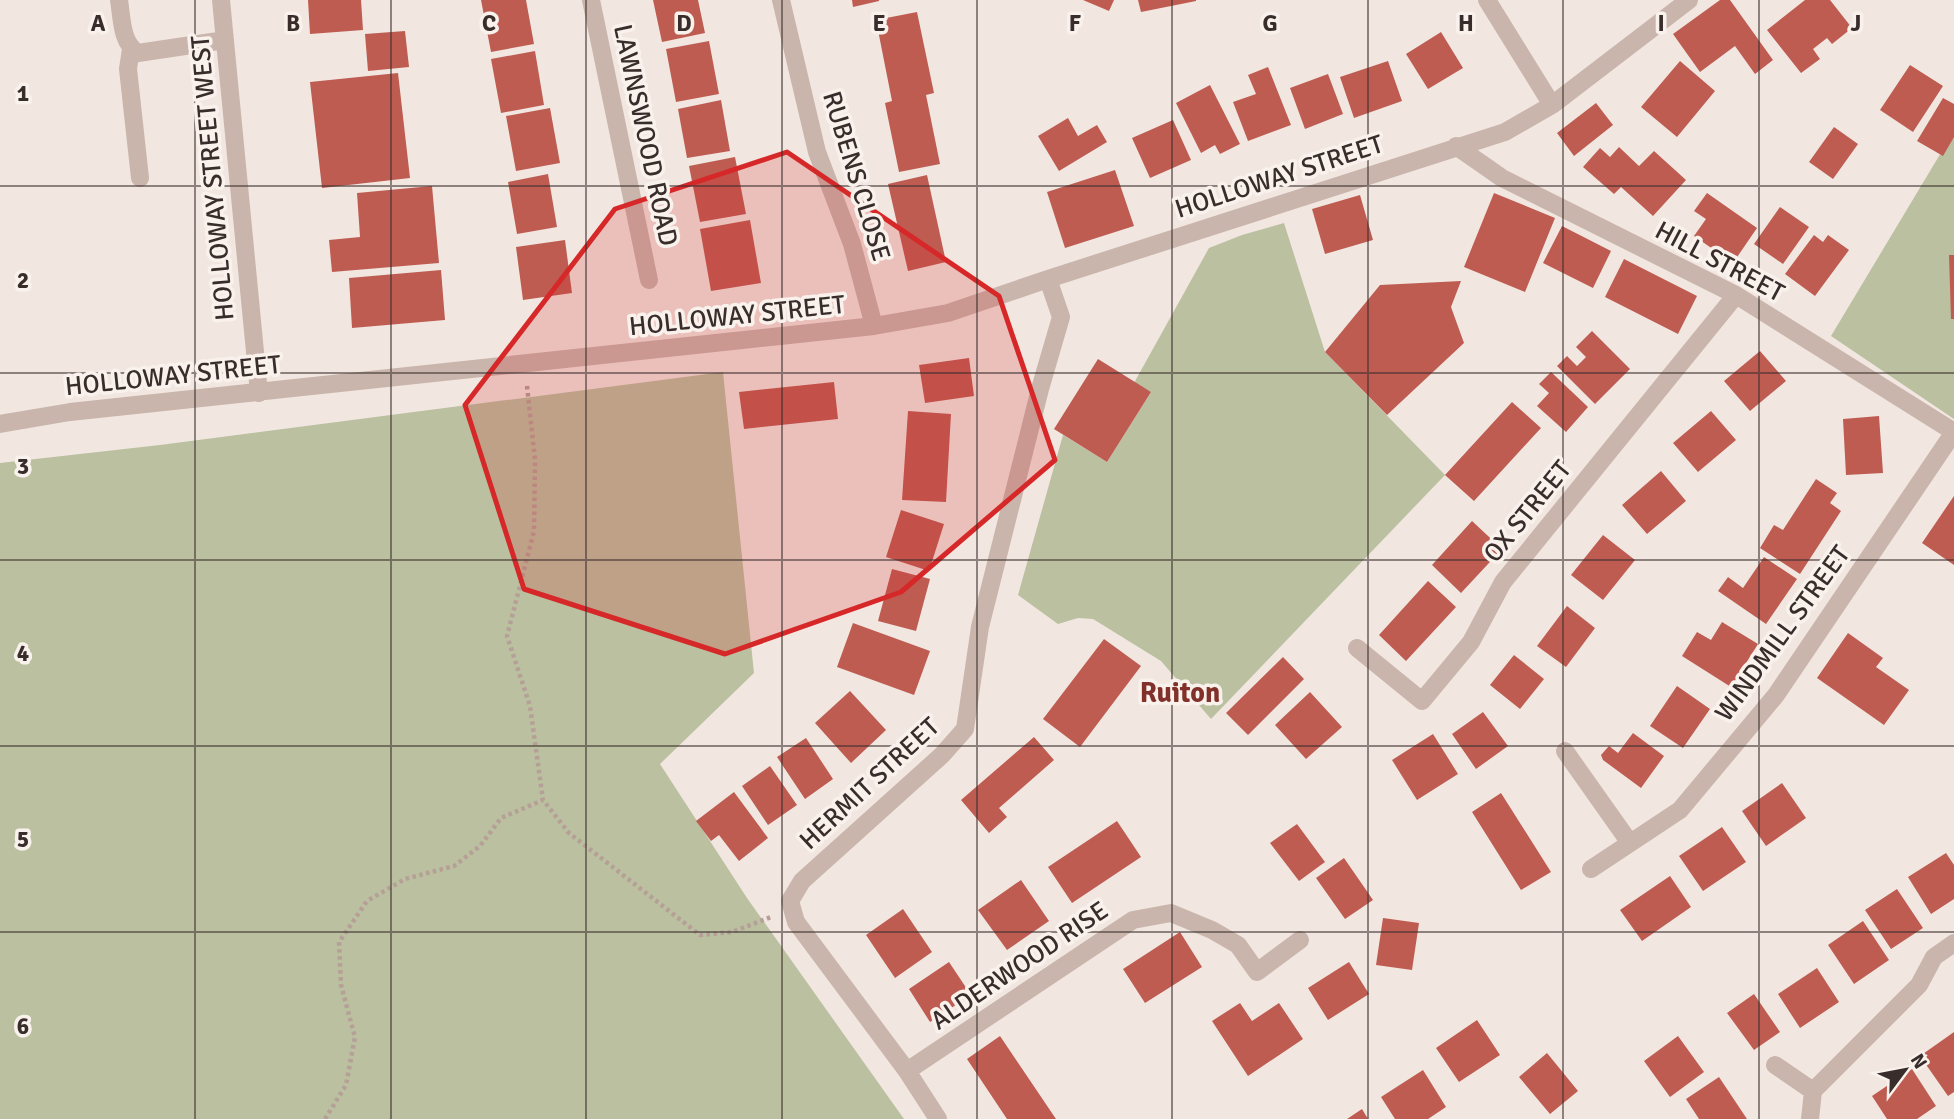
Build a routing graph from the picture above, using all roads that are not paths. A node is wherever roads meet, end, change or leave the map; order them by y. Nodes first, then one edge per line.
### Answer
1 (119, 0) edge
2 (221, 0) edge
3 (591, 0) edge
4 (781, 0) edge
5 (1487, 0) edge
6 (1689, 0) edge
7 (225, 40) junction
8 (131, 49) junction
9 (1552, 105) junction
10 (1456, 146) junction
11 (140, 178) dead end
12 (1048, 279) junction
13 (649, 280) dead end
14 (1736, 295) junction
15 (874, 326) junction
16 (259, 393) junction
17 (0, 424) edge
18 (1954, 432) edge
19 (1357, 648) dead end
20 (1565, 751) dead end
21 (1630, 843) junction
22 (1591, 869) dead end
23 (1300, 940) dead end
24 (1954, 943) edge
25 (1775, 1065) dead end
26 (907, 1071) junction
27 (1813, 1091) junction
28 (938, 1119) edge
29 (1810, 1119) edge

1 - 8 street
2 - 7 street, HOLLOWAY STREET WEST
3 - 13 street, LAWNSWOOD ROAD
4 - 15 street, RUBENS CLOSE
5 - 9 street
6 - 9 street, HOLLOWAY STREET
7 - 8 street
7 - 16 street, HOLLOWAY STREET WEST
8 - 11 street
9 - 10 street, HOLLOWAY STREET
10 - 12 street, HOLLOWAY STREET
10 - 14 street, HILL STREET
12 - 15 street, HOLLOWAY STREET
12 - 26 street, HERMIT STREET
14 - 18 street, HILL STREET
14 - 19 street, OX STREET
15 - 16 street, HOLLOWAY STREET
16 - 17 street, HOLLOWAY STREET
18 - 21 street, WINDMILL STREET
20 - 21 street
21 - 22 street, WINDMILL STREET
23 - 26 street, ALDERWOOD RISE
24 - 27 street
25 - 27 street
26 - 28 street
27 - 29 street

